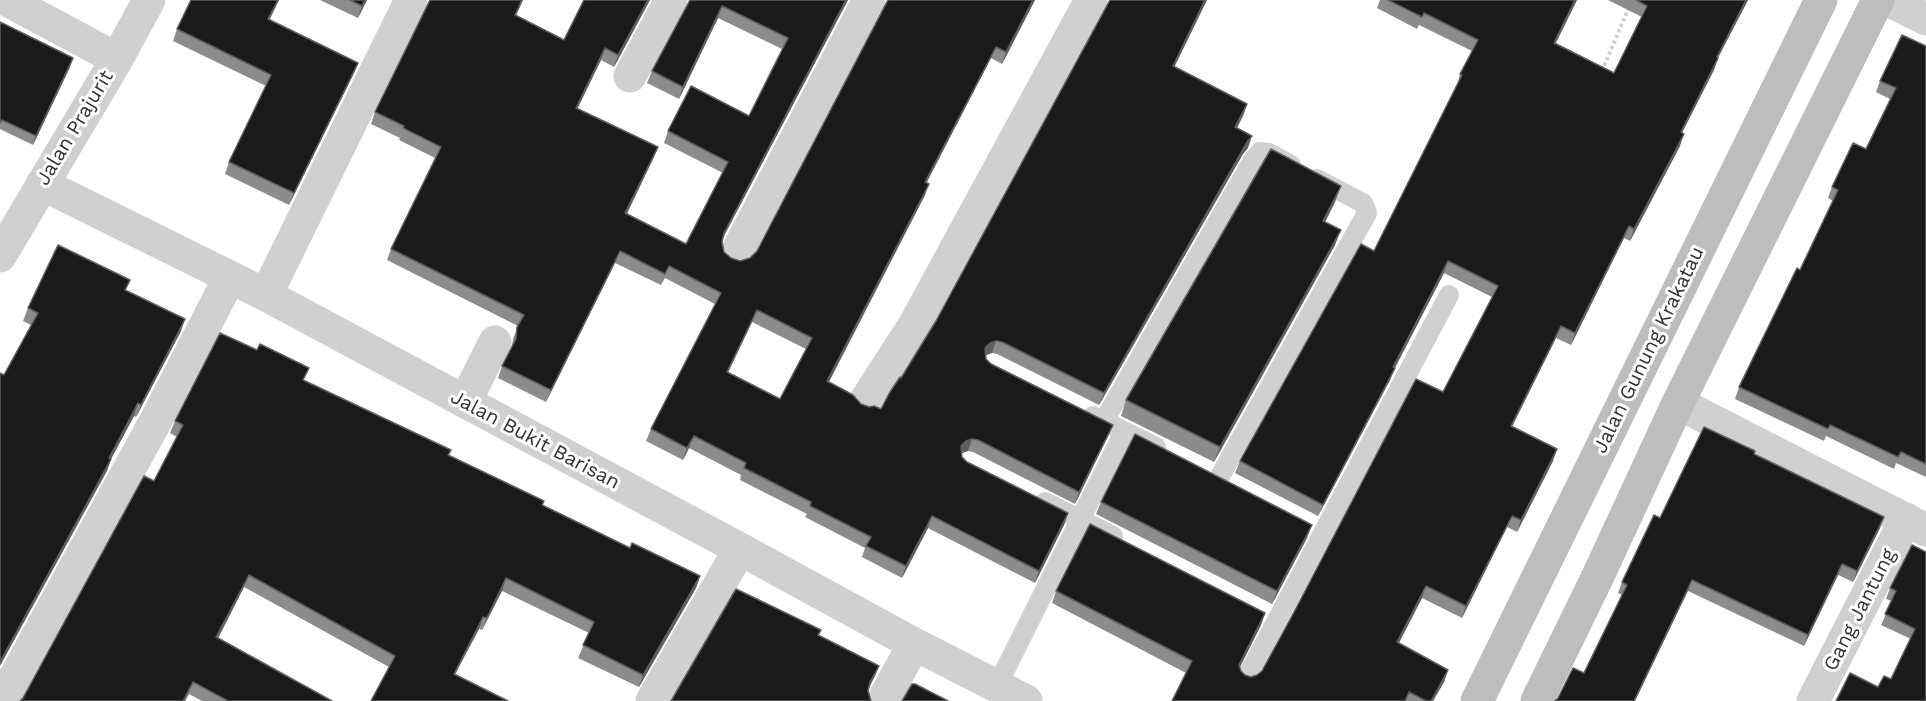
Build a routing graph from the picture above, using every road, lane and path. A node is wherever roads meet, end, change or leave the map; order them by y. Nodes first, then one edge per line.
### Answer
1 (7, 0) edge
2 (149, 0) edge
3 (411, 0) edge
4 (671, 0) edge
5 (869, 0) edge
6 (1090, 0) edge
7 (1632, 0) edge
8 (1821, 0) edge
9 (1878, 0) edge
10 (1888, 0) edge
11 (1926, 19) edge
12 (117, 59) junction
13 (630, 76) dead end
14 (1600, 76) edge
15 (42, 184) junction
16 (736, 254) dead end
17 (0, 256) edge
18 (230, 277) junction
19 (266, 295) junction
20 (1449, 296) dead end
21 (495, 342) dead end
22 (866, 400) dead end
23 (465, 402) junction
24 (1678, 403) junction
25 (1074, 406) edge
26 (1104, 422) junction
27 (1124, 432) junction
28 (1177, 457) edge
29 (1198, 467) edge
30 (1219, 478) junction
31 (1240, 489) edge
32 (1029, 494) edge
33 (1079, 519) junction
34 (1303, 522) edge
35 (1916, 525) edge
36 (1324, 533) junction
37 (1132, 546) edge
38 (740, 549) junction
39 (1257, 609) edge
40 (1278, 620) junction
41 (914, 644) junction
42 (1247, 677) edge
43 (997, 686) junction
44 (2, 701) edge
45 (652, 701) edge
46 (883, 701) edge
47 (1026, 701) edge
48 (1477, 701) edge
49 (1537, 701) edge
50 (1813, 701) edge

1 - 12 street
2 - 12 street, Jalan Prajurit
3 - 19 street
4 - 13 street
5 - 16 street
6 - 22 street
7 - 14 path
8 - 48 main road, Jalan Gunung Krakatau
9 - 24 main road
10 - 11 street
12 - 15 street, Jalan Prajurit
15 - 17 street, Jalan Prajurit
15 - 18 street, Jalan Bukit Barisan
18 - 19 street, Jalan Bukit Barisan
18 - 44 street
19 - 23 street, Jalan Bukit Barisan
20 - 36 lane
21 - 23 street
23 - 38 street, Jalan Bukit Barisan
24 - 35 street
24 - 49 main road
25 - 26 lane
26 - 27 lane
26 - 30 lane
27 - 28 lane
27 - 33 lane
29 - 30 lane
30 - 31 lane
32 - 33 lane
33 - 37 lane
33 - 43 lane
34 - 36 lane
35 - 50 street, Gang Jantung
36 - 40 lane
38 - 41 street, Jalan Bukit Barisan
38 - 45 street
39 - 40 lane
40 - 42 lane
41 - 43 street, Jalan Bukit Barisan
41 - 46 street
43 - 47 street, Jalan Bukit Barisan

